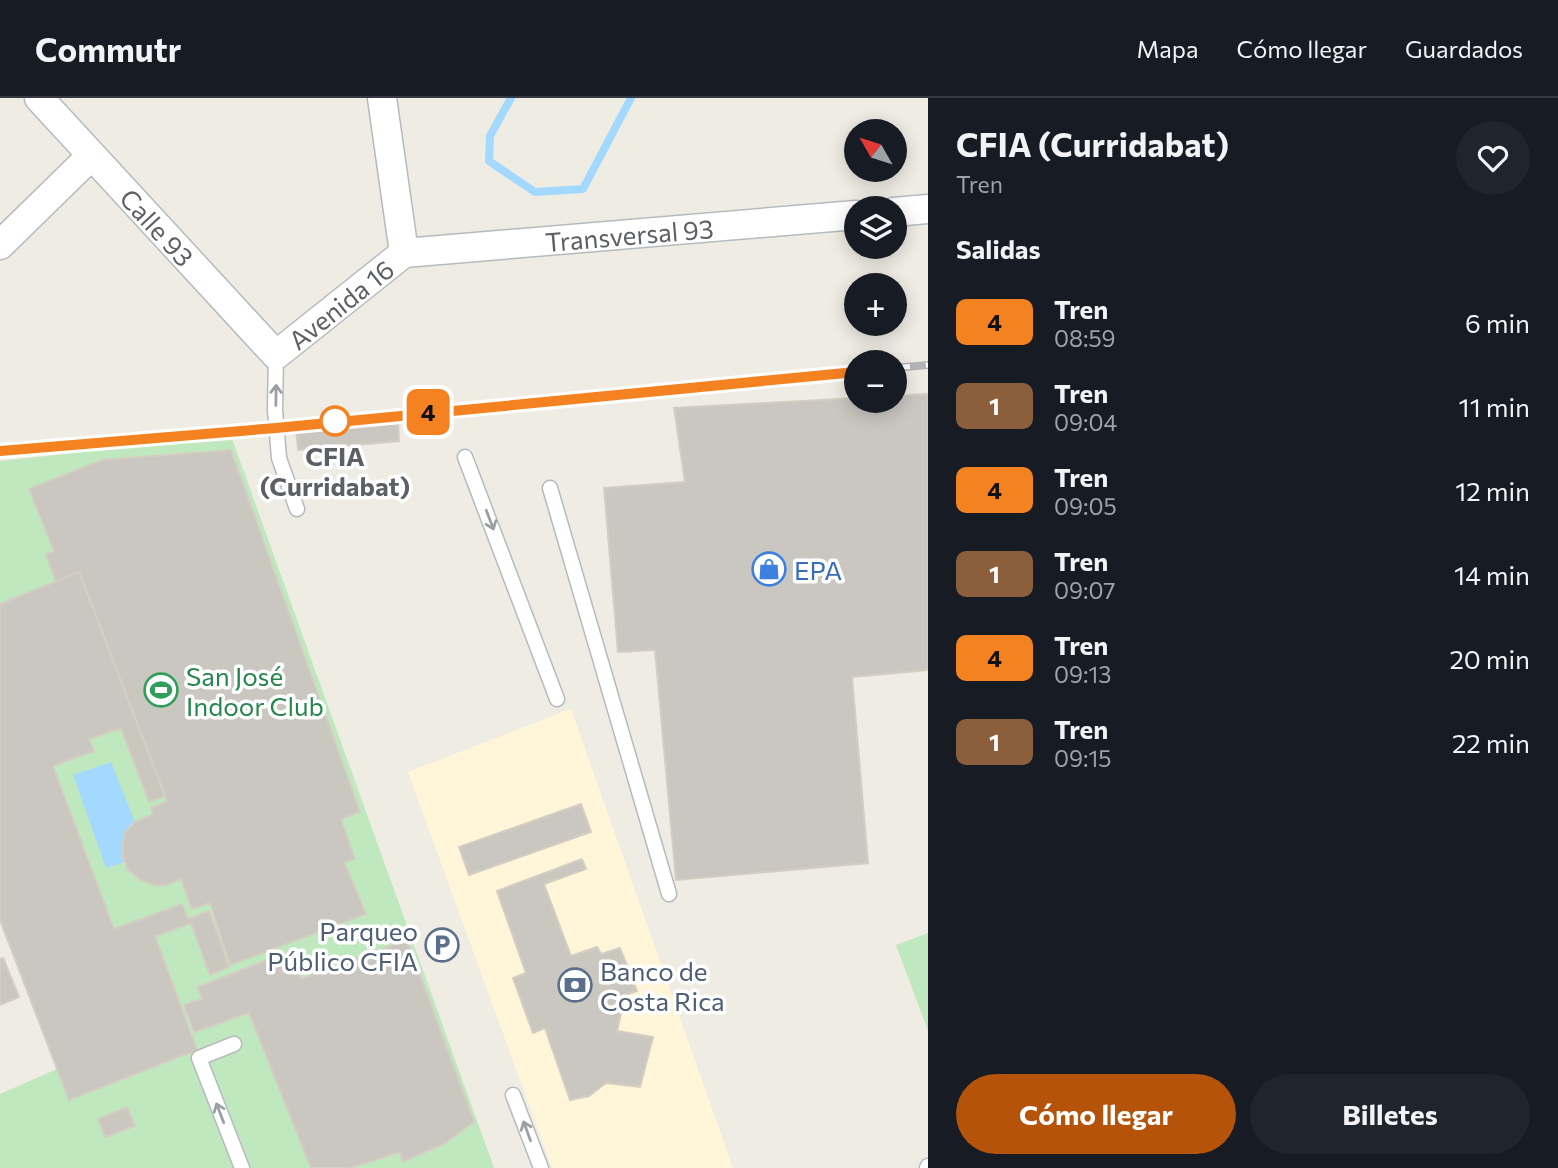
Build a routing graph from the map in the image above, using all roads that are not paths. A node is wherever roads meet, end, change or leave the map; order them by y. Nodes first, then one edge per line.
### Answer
1 (39, 98) edge
2 (382, 98) edge
3 (91, 156) junction
4 (928, 209) edge
5 (907, 211) edge
6 (844, 216) edge
7 (0, 245) edge
8 (404, 253) junction
9 (276, 355) junction
10 (465, 457) dead end
11 (550, 488) dead end
12 (297, 509) dead end
13 (557, 699) dead end
14 (668, 894) dead end
15 (234, 1044) dead end
16 (513, 1095) dead end
17 (242, 1168) edge
18 (541, 1168) edge

1 - 3 street, Calle 93
2 - 8 street
3 - 7 street
3 - 9 street, Calle 93
4 - 5 street
6 - 8 street, Transversal 93
8 - 9 street, Avenida 16
12 -> 9 lane
10 -> 13 lane
11 - 14 lane
17 -> 15 lane
18 -> 16 lane

